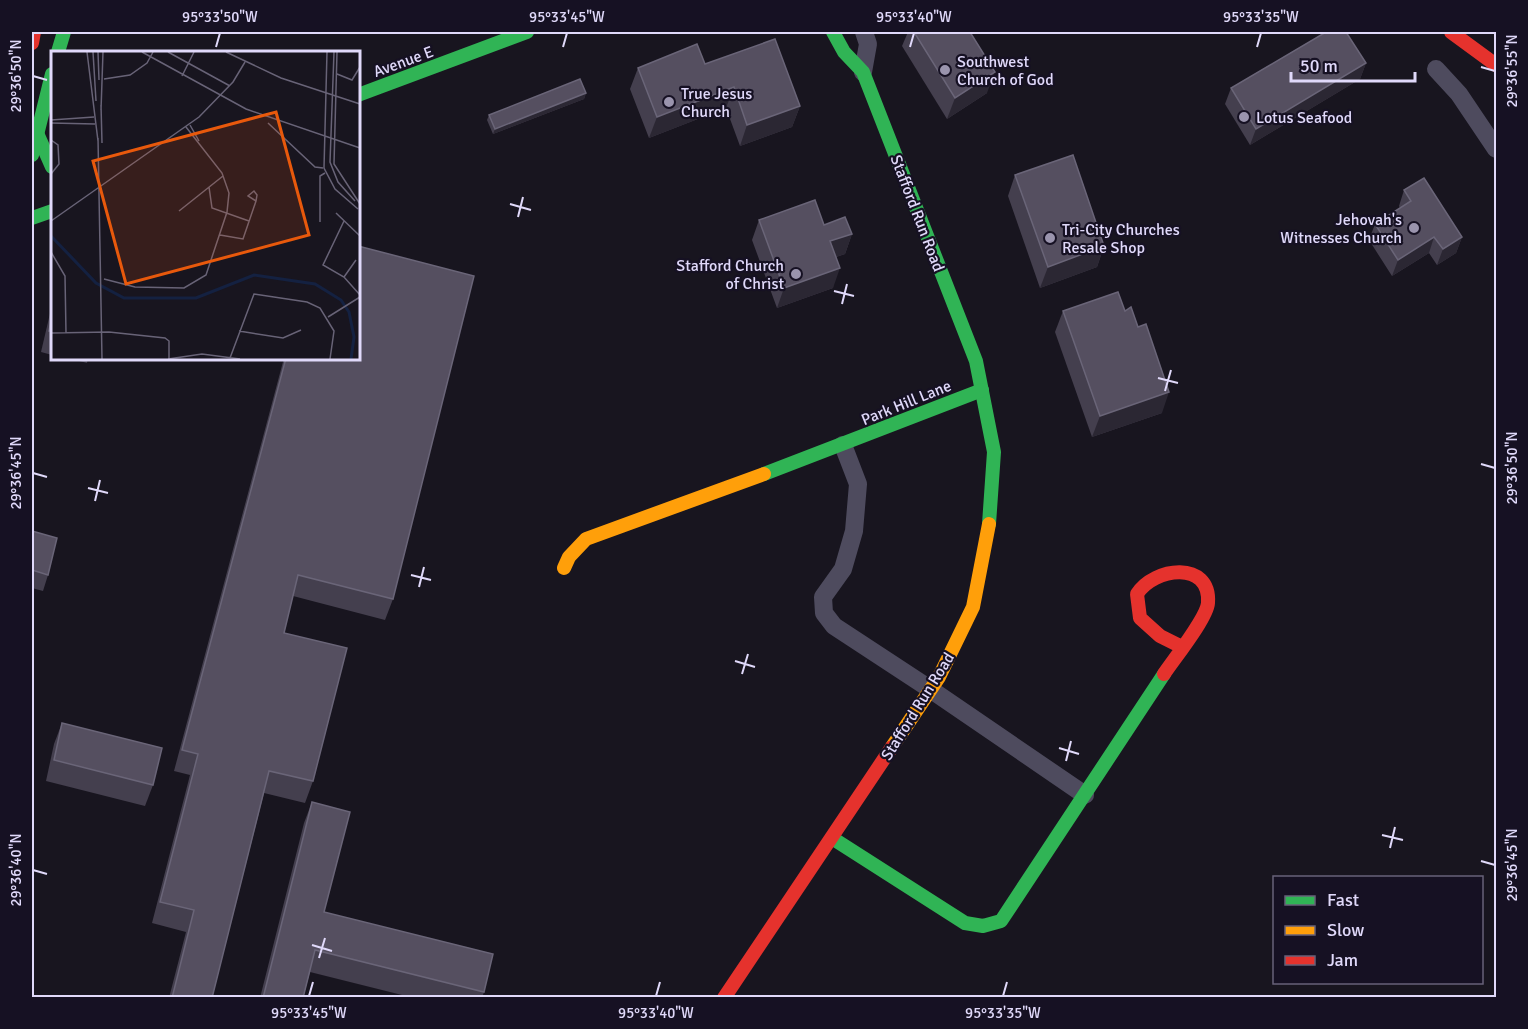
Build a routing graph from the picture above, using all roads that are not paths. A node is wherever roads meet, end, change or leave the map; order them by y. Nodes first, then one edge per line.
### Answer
1 (34, 32) edge
2 (64, 32) edge
3 (527, 32) edge
4 (833, 32) edge
5 (864, 32) edge
6 (1451, 32) edge
7 (32, 43) edge
8 (58, 51) edge
9 (1497, 65) edge
10 (1436, 69) dead end
11 (863, 72) junction
12 (51, 78) edge
13 (360, 94) edge
14 (37, 133) junction
15 (1497, 150) edge
16 (32, 155) edge
17 (51, 165) edge
18 (51, 211) edge
19 (32, 218) edge
20 (982, 390) junction
21 (843, 445) junction
22 (564, 568) dead end
23 (1182, 646) junction
24 (930, 689) junction
25 (1084, 795) junction
26 (832, 838) junction
27 (724, 998) edge

1 - 7 main road
2 - 8 main road
3 - 13 main road, Avenue E
4 - 11 main road, Stafford Run Road
5 - 11 street
6 - 9 main road
10 - 15 street
11 - 20 main road, Stafford Run Road
12 - 14 main road
14 - 16 main road
14 - 17 main road
18 - 19 main road
20 - 21 main road, Park Hill Lane
20 - 24 main road, Stafford Run Road
21 - 22 main road, Park Hill Lane
21 - 24 street
23 - 23 main road
23 - 25 main road
24 - 25 street
24 - 26 main road, Stafford Run Road
25 - 26 main road
26 - 27 main road, Stafford Run Road

